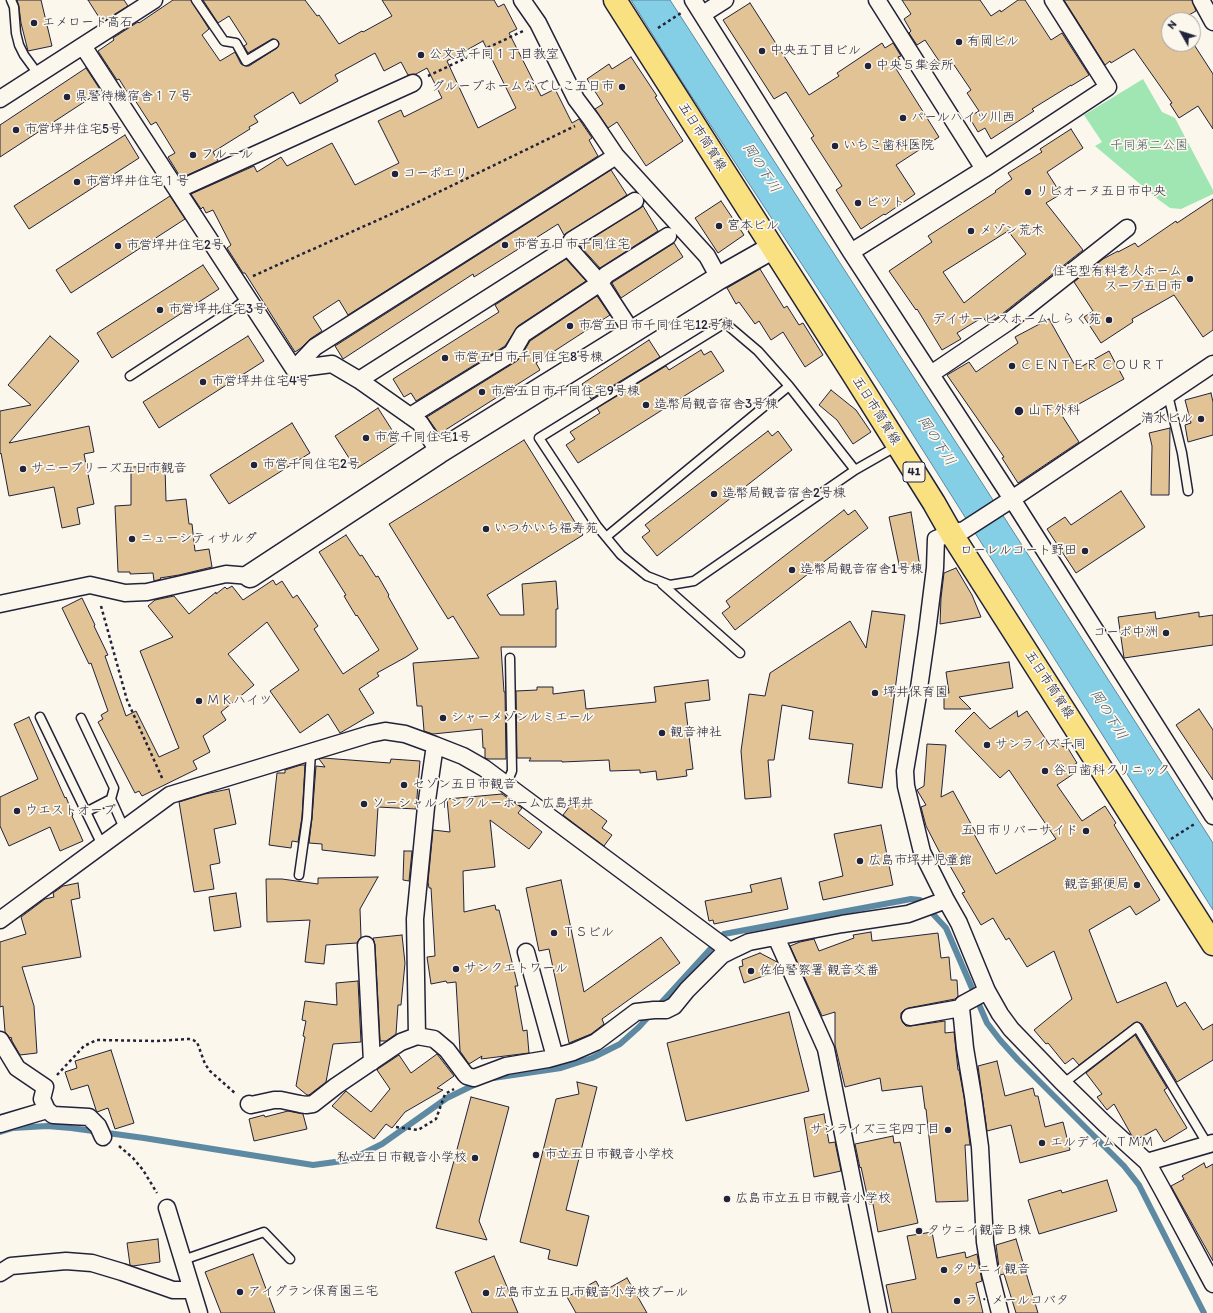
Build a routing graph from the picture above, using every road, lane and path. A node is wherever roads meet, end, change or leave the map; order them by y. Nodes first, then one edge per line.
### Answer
1 (11, 0) edge
2 (154, 0) edge
3 (196, 0) edge
4 (522, 0) edge
5 (615, 0) edge
6 (725, 0) edge
7 (877, 0) edge
8 (1053, 0) edge
9 (1201, 0) edge
10 (688, 6) edge
11 (703, 14) junction
12 (1213, 22) edge
13 (538, 23) junction
14 (655, 30) dead end
15 (274, 44) dead end
16 (83, 46) junction
17 (38, 74) junction
18 (413, 83) joint
19 (1, 95) edge
20 (591, 119) junction
21 (616, 156) junction
22 (984, 169) junction
23 (177, 190) junction
24 (635, 201) dead end
25 (1127, 228) dead end
26 (668, 236) dead end
27 (568, 247) junction
28 (772, 248) junction
29 (851, 252) junction
30 (719, 278) junction
31 (238, 282) junction
32 (600, 283) junction
33 (247, 298) junction
34 (632, 332) junction
35 (1213, 364) edge
36 (294, 369) junction
37 (931, 374) junction
38 (130, 376) dead end
39 (359, 380) junction
40 (789, 386) junction
41 (1168, 395) junction
42 (410, 416) junction
43 (898, 446) junction
44 (439, 452) junction
45 (855, 470) junction
46 (1188, 491) dead end
47 (1008, 502) junction
48 (957, 531) junction
49 (606, 537) junction
50 (250, 576) joint
51 (658, 580) junction
52 (96, 586) junction
53 (0, 604) edge
54 (740, 653) dead end
55 (510, 658) dead end
56 (40, 718) dead end
57 (81, 718) dead end
58 (435, 745) junction
59 (311, 752) junction
60 (506, 785) junction
61 (170, 795) junction
62 (111, 799) junction
63 (1209, 799) edge
64 (86, 812) junction
65 (1206, 819) edge
66 (124, 828) junction
67 (1170, 840) dead end
68 (102, 845) junction
69 (299, 875) dead end
70 (942, 902) junction
71 (0, 920) edge
72 (776, 937) junction
73 (1213, 944) edge
74 (366, 945) dead end
75 (727, 948) junction
76 (526, 952) dead end
77 (986, 991) junction
78 (962, 1006) junction
79 (910, 1016) dead end
80 (417, 1036) junction
81 (0, 1040) edge
82 (555, 1057) junction
83 (372, 1062) junction
84 (1064, 1083) junction
85 (45, 1087) junction
86 (442, 1098) dead end
87 (248, 1104) joint
88 (47, 1110) junction
89 (0, 1124) edge
90 (396, 1127) dead end
91 (100, 1131) joint
92 (1210, 1144) edge
93 (1147, 1162) junction
94 (167, 1208) joint
95 (290, 1259) dead end
96 (183, 1260) junction
97 (0, 1273) edge
98 (1213, 1284) edge
99 (192, 1290) junction
100 (199, 1313) edge
101 (879, 1313) edge
102 (1000, 1313) edge

1 - 17 lane
2 - 16 street
3 - 15 lane
4 - 13 street
5 - 28 main road, 五日市筒賀線 / 41
6 - 11 street
7 - 22 street
8 - 22 street
9 - 12 street
10 - 11 street
10 - 14 path
11 - 29 street
13 - 18 path
13 - 20 street
16 - 17 street
16 - 23 street
17 - 19 street
18 - 23 street
20 - 21 street
20 - 31 path
21 - 30 street
21 - 36 street
22 - 29 street
23 - 31 street
24 - 27 street
25 - 37 street
26 - 32 street
27 - 32 street
27 - 39 street
28 - 30 street
28 - 43 main road, 五日市筒賀線 / 41
29 - 37 street
30 - 34 street
31 - 33 street
32 - 34 street
32 - 42 street
33 - 36 street
33 - 38 lane
34 - 44 street
35 - 41 street
36 - 39 street
37 - 47 street
39 - 42 street
40 - 45 lane
40 - 49 lane
40 - 49 lane
41 - 46 lane
41 - 47 street
42 - 44 street
43 - 45 lane
43 - 48 main road, 五日市筒賀線 / 41
44 - 50 street
45 - 51 lane
47 - 48 street
47 - 63 street
48 - 70 street
48 - 73 main road, 五日市筒賀線 / 41
49 - 51 lane
50 - 52 street
51 - 54 lane
52 - 53 street
52 - 61 path
55 - 60 lane
56 - 64 lane
57 - 62 lane
58 - 59 street
58 - 60 street
58 - 80 street
59 - 61 street
59 - 69 lane
60 - 75 street
61 - 66 street
62 - 64 lane
62 - 66 lane
63 - 65 street
64 - 68 lane
65 - 67 path
66 - 68 street
68 - 71 street
70 - 72 street
70 - 77 street
72 - 75 street
72 - 101 street
74 - 83 street
75 - 82 street
76 - 82 street
77 - 78 street
77 - 84 street
78 - 79 street
78 - 102 street
80 - 82 street
80 - 83 street
81 - 85 street
83 - 87 street
84 - 92 lane
84 - 93 street
85 - 87 path
85 - 88 street
86 - 90 path
88 - 89 street
88 - 91 street
91 - 94 path
92 - 93 street
93 - 98 street
94 - 96 street
95 - 96 lane
96 - 99 street
97 - 99 street
99 - 100 street

